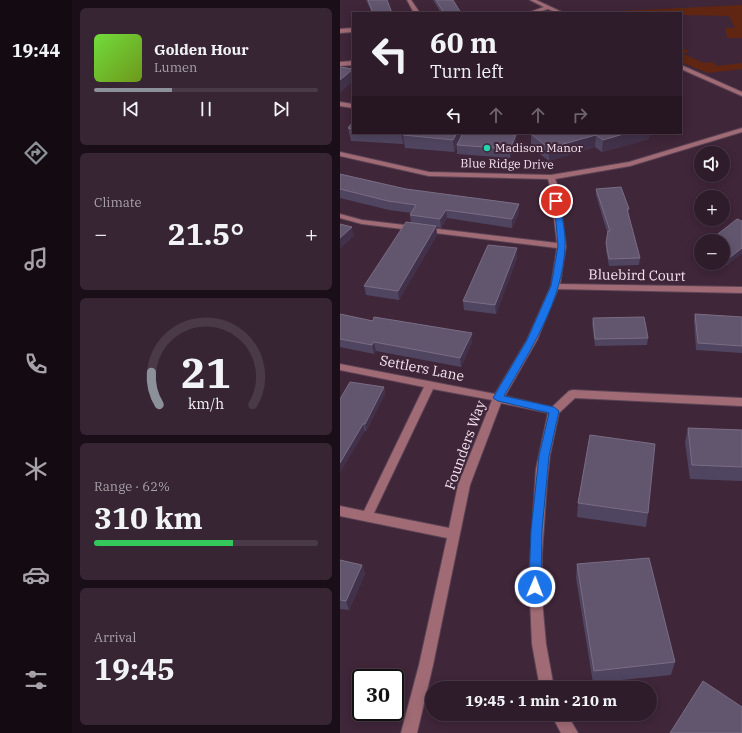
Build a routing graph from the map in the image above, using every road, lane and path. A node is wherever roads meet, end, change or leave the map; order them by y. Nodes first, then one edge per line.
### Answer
1 (409, 0) edge
2 (532, 0) edge
3 (549, 8) junction
4 (416, 12) edge
5 (534, 12) edge
6 (559, 12) edge
7 (352, 30) edge
8 (340, 31) edge
9 (352, 63) edge
10 (340, 64) edge
11 (682, 67) edge
12 (742, 94) edge
13 (340, 104) edge
14 (352, 106) edge
15 (741, 131) edge
16 (340, 154) edge
17 (551, 177) junction
18 (340, 216) edge
19 (562, 246) junction
20 (555, 286) junction
21 (742, 290) edge
22 (340, 367) edge
23 (430, 385) junction
24 (498, 398) junction
25 (742, 402) edge
26 (554, 411) junction
27 (340, 511) edge
28 (367, 516) junction
29 (454, 534) junction
30 (546, 681) edge
31 (562, 721) edge
32 (409, 733) edge
33 (570, 733) edge

1 - 4 street
2 - 3 street
3 - 5 street
3 - 6 street
7 - 8 street
9 - 10 street
11 - 12 street
13 - 14 street
15 - 17 street, Blue Ridge Drive
16 - 17 street, Blue Ridge Drive
17 - 19 street, Founders Way
18 - 19 street
19 - 20 street, Founders Way
20 - 21 street, Bluebird Court
20 - 24 street, Founders Way
22 - 23 street, Settlers Lane
23 - 24 street, Settlers Lane
23 - 28 street
24 - 26 street, Settlers Lane
24 - 29 street, Founders Way
25 - 26 street
26 - 30 street
27 - 28 street
28 - 29 street
29 - 32 street, Founders Way
31 - 33 street

